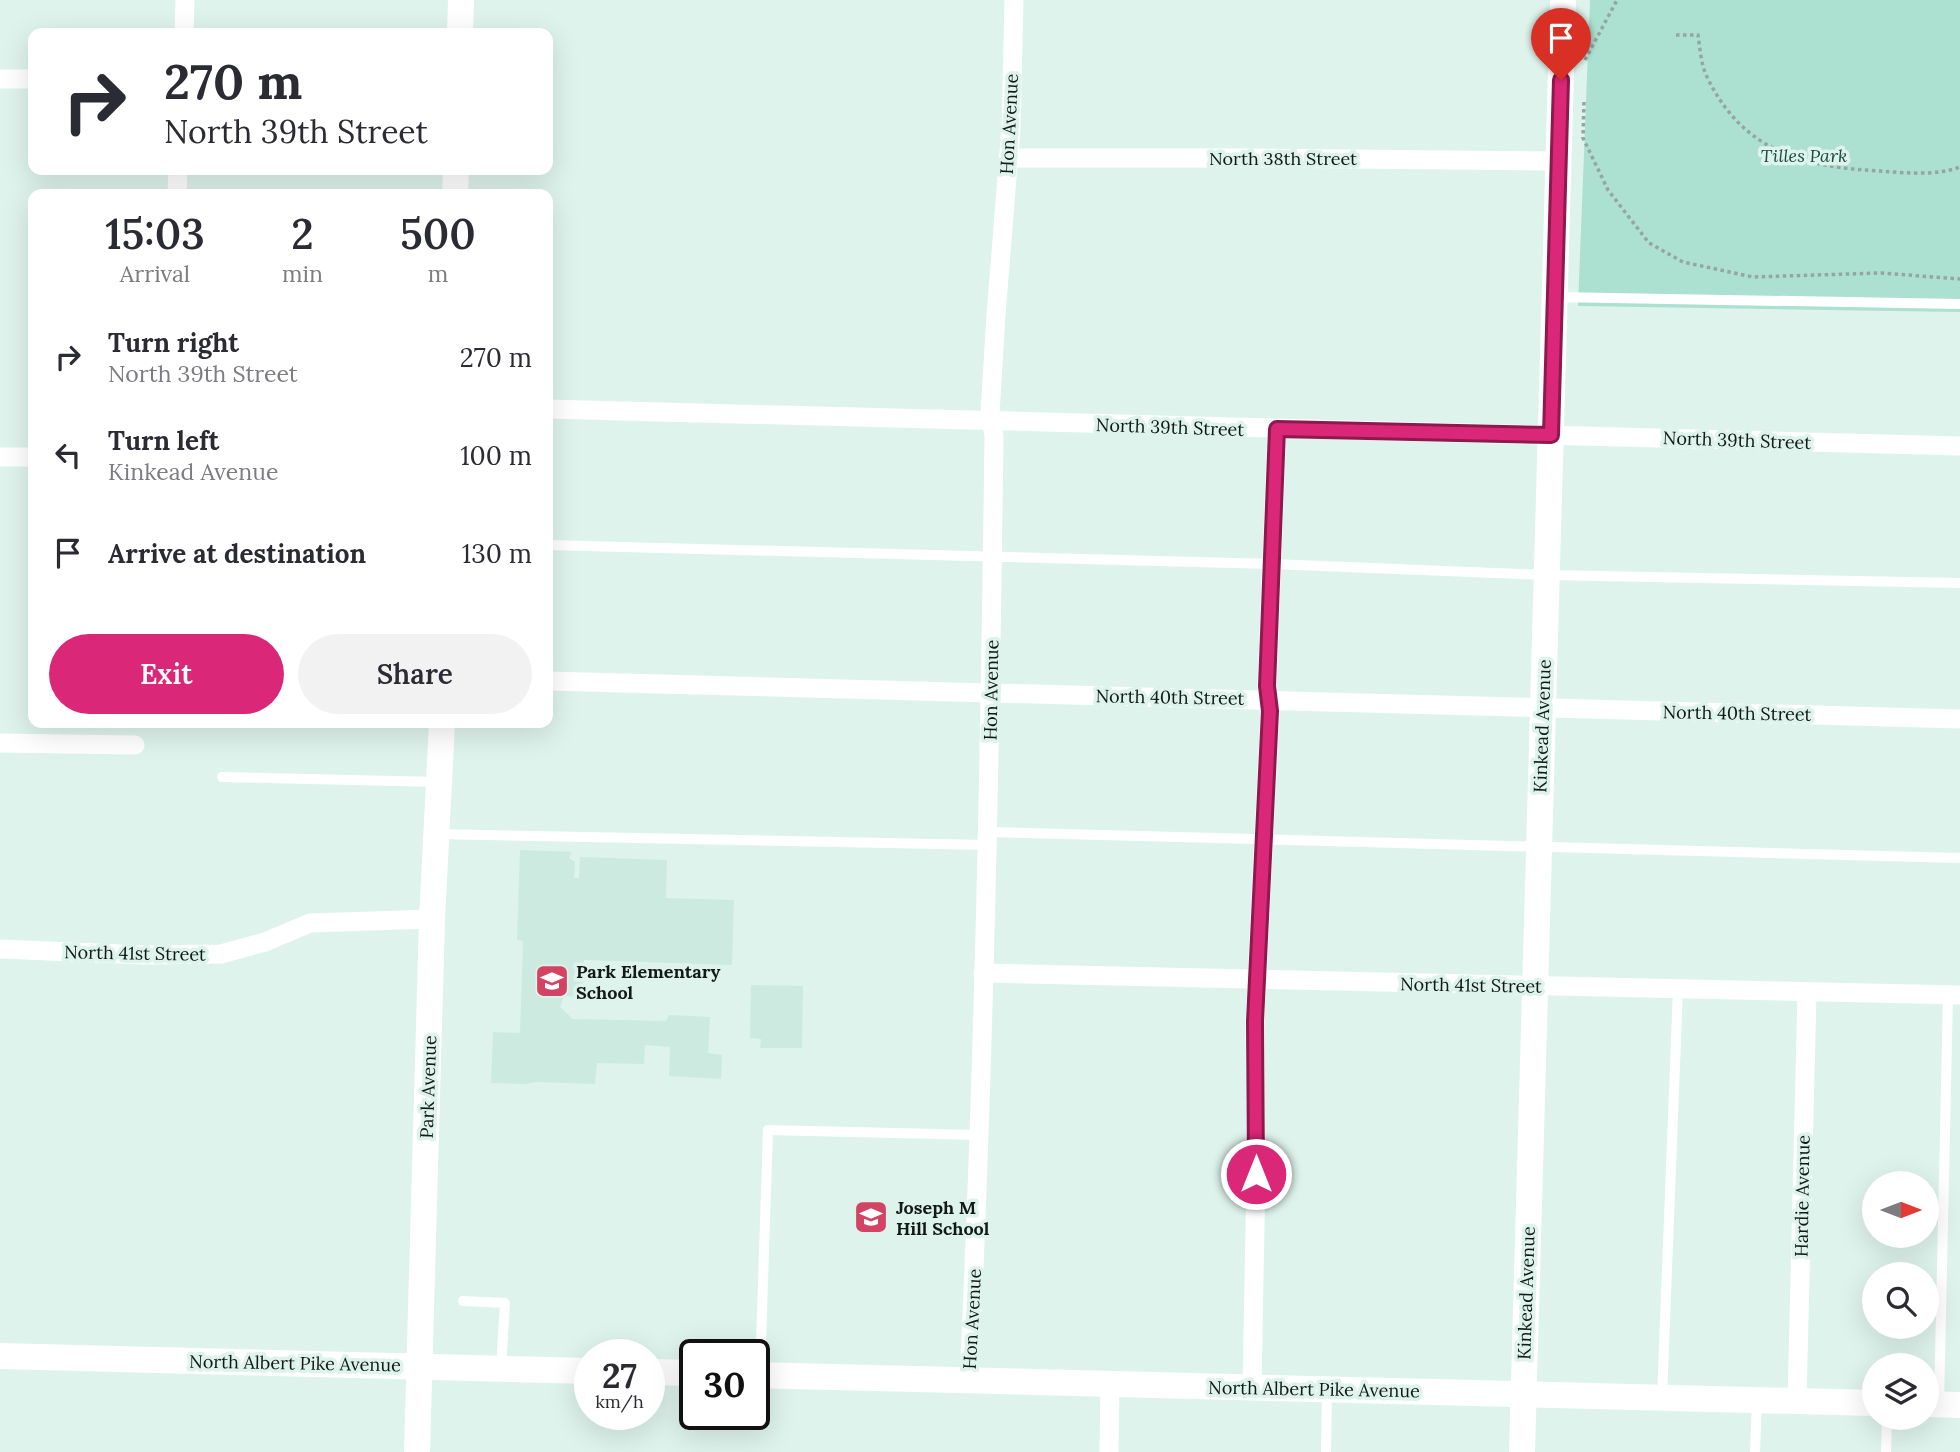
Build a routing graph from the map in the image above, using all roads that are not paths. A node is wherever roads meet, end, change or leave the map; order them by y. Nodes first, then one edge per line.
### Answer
1 (185, 0) edge
2 (461, 0) edge
3 (1014, 0) edge
4 (1563, 0) edge
5 (184, 28) edge
6 (460, 28) edge
7 (0, 79) edge
8 (28, 79) edge
9 (1008, 158) junction
10 (1559, 161) junction
11 (1555, 297) junction
12 (1960, 304) edge
13 (553, 409) edge
14 (992, 422) junction
15 (1277, 429) junction
16 (1551, 435) junction
17 (1960, 446) edge
18 (0, 457) edge
19 (28, 457) edge
20 (553, 545) edge
21 (992, 558) junction
22 (1272, 564) junction
23 (1547, 575) junction
24 (1960, 583) edge
25 (553, 681) edge
26 (991, 693) junction
27 (1268, 699) junction
28 (1543, 709) junction
29 (1960, 719) edge
30 (442, 728) edge
31 (0, 743) edge
32 (135, 745) dead end
33 (222, 777) dead end
34 (439, 782) junction
35 (437, 834) junction
36 (1264, 838) junction
37 (987, 839) junction
38 (1539, 849) junction
39 (1960, 858) edge
40 (432, 919) junction
41 (0, 949) edge
42 (983, 973) junction
43 (1257, 980) junction
44 (1535, 986) junction
45 (1678, 989) junction
46 (1807, 992) junction
47 (1954, 995) edge
48 (979, 1135) junction
49 (463, 1301) dead end
50 (759, 1339) edge
51 (0, 1356) edge
52 (419, 1366) junction
53 (501, 1368) junction
54 (574, 1370) edge
55 (770, 1375) edge
56 (969, 1380) junction
57 (1110, 1384) junction
58 (1252, 1387) junction
59 (1327, 1389) junction
60 (1523, 1394) junction
61 (1662, 1398) junction
62 (1757, 1400) junction
63 (1797, 1401) junction
64 (1862, 1403) edge
65 (1942, 1405) edge
66 (1887, 1430) edge
67 (417, 1452) edge
68 (1109, 1452) edge
69 (1326, 1452) edge
70 (1522, 1452) edge
71 (1755, 1452) edge
72 (1886, 1452) edge

1 - 5 street
2 - 6 street
3 - 9 street, Hon Avenue
4 - 10 street, Kinkead Avenue
7 - 8 street
9 - 10 street, North 38th Street
9 - 14 street, Hon Avenue
10 - 11 street, Kinkead Avenue
11 - 12 lane
11 - 16 street, Kinkead Avenue
13 - 14 street, North 39th Street
14 - 15 street, North 39th Street
14 - 21 street, Hon Avenue
15 - 16 street, North 39th Street
15 - 22 street
16 - 17 street, North 39th Street
16 - 23 street, Kinkead Avenue
18 - 19 street
20 - 21 lane
21 - 22 lane
21 - 26 street, Hon Avenue
22 - 23 lane
22 - 27 street
23 - 24 lane
23 - 28 street, Kinkead Avenue
25 - 26 street, North 40th Street
26 - 27 street, North 40th Street
26 - 37 street, Hon Avenue
27 - 28 street, North 40th Street
27 - 36 street
28 - 29 street, North 40th Street
28 - 38 street, Kinkead Avenue
30 - 34 street, Park Avenue
31 - 32 street
33 - 34 lane
34 - 35 street, Park Avenue
35 - 37 lane
35 - 40 street, Park Avenue
36 - 37 lane
36 - 38 lane
36 - 43 street
37 - 42 street, Hon Avenue
38 - 39 lane
38 - 44 street, Kinkead Avenue
40 - 41 street, North 41st Street
40 - 52 street, Park Avenue
42 - 43 street, North 41st Street
42 - 48 street, Hon Avenue
43 - 44 street, North 41st Street
43 - 58 street
44 - 45 street, North 41st Street
44 - 60 street, Kinkead Avenue
45 - 46 street, North 41st Street
45 - 61 lane
46 - 47 street, North 41st Street
46 - 63 street, Hardie Avenue
47 - 65 lane
48 - 50 lane
48 - 56 street, Hon Avenue
49 - 53 lane
51 - 52 street, North Albert Pike Avenue
52 - 53 street, North Albert Pike Avenue
52 - 67 street, Park Avenue
53 - 54 street, North Albert Pike Avenue
55 - 56 street, North Albert Pike Avenue
56 - 57 street, North Albert Pike Avenue
57 - 58 street, North Albert Pike Avenue
57 - 68 street
58 - 59 street, North Albert Pike Avenue
59 - 60 street, North Albert Pike Avenue
59 - 69 lane
60 - 61 street, North Albert Pike Avenue
60 - 70 street, Kinkead Avenue
61 - 62 street, North Albert Pike Avenue
62 - 63 street, North Albert Pike Avenue
62 - 71 lane
63 - 64 street, North Albert Pike Avenue
66 - 72 lane

